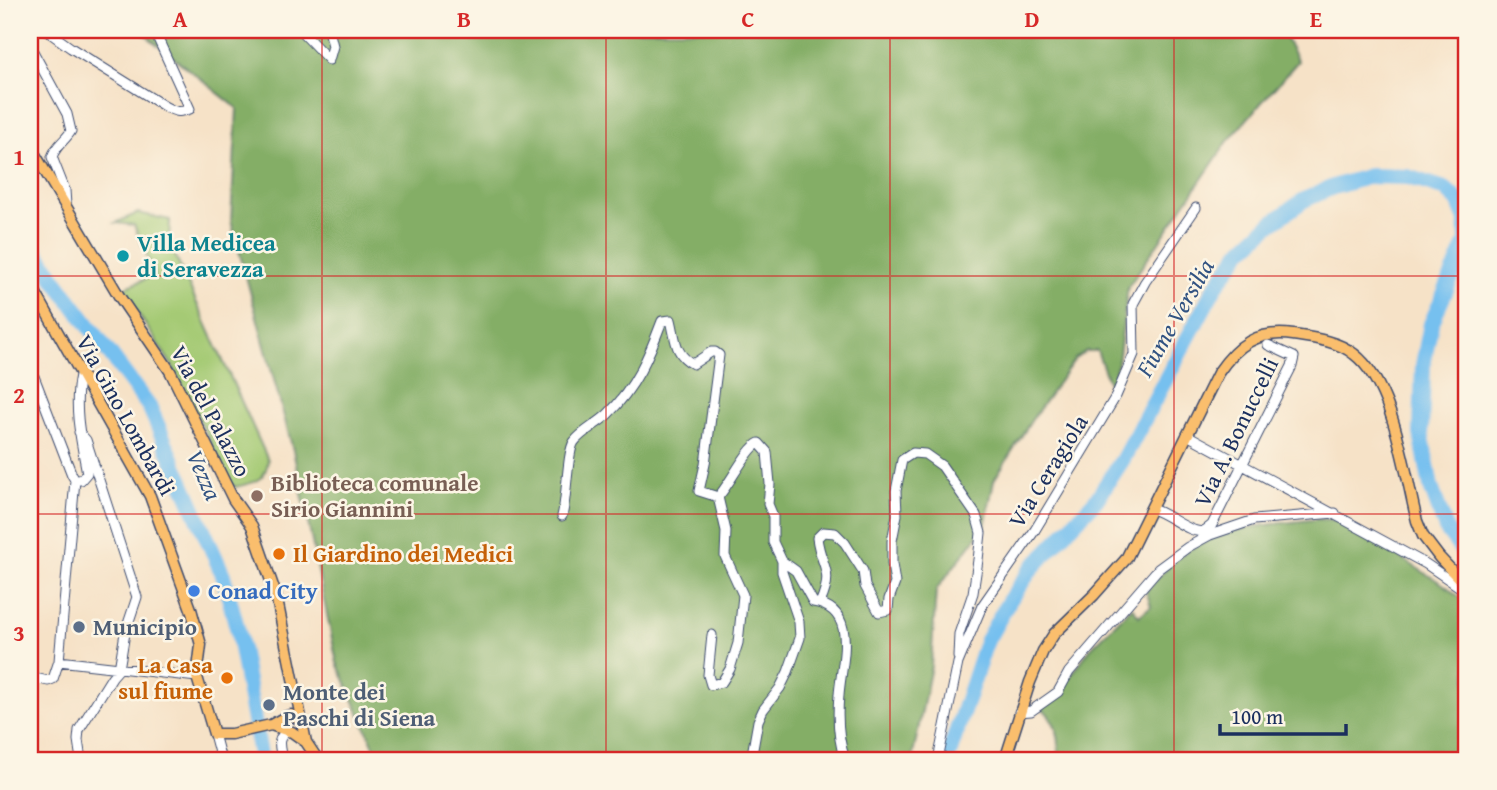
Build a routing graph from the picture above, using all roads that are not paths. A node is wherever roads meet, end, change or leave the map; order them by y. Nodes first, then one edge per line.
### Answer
1 (46, 30) edge
2 (155, 30) edge
3 (300, 30) edge
4 (329, 30) edge
5 (30, 46) edge
6 (30, 146) edge
7 (66, 207) junction
8 (1196, 208) dead end
9 (30, 282) edge
10 (1268, 345) dead end
11 (30, 366) edge
12 (80, 375) junction
13 (79, 432) junction
14 (1187, 435) junction
15 (1243, 464) junction
16 (75, 480) junction
17 (718, 497) junction
18 (1151, 509) junction
19 (1335, 513) junction
20 (562, 516) dead end
21 (782, 561) junction
22 (1467, 590) edge
23 (820, 603) junction
24 (712, 635) dead end
25 (59, 661) junction
26 (958, 663) junction
27 (119, 669) junction
28 (30, 677) edge
29 (197, 677) junction
30 (1019, 712) junction
31 (300, 720) junction
32 (271, 725) junction
33 (289, 731) junction
34 (214, 734) junction
35 (306, 742) junction
36 (81, 760) edge
37 (220, 760) edge
38 (282, 760) edge
39 (318, 760) edge
40 (751, 760) edge
41 (845, 760) edge
42 (938, 760) edge
43 (1005, 760) edge

1 - 2 street
3 - 4 street
5 - 7 street
6 - 7 main road, Via del Palazzo
7 - 31 main road, Via del Palazzo
8 - 26 street, Via Ceragiola
9 - 12 main road, Via Gino Lombardi
10 - 15 street, Via A. Bonuccelli
11 - 16 street
12 - 13 street
12 - 29 main road, Via Gino Lombardi
13 - 16 street
13 - 27 street
14 - 15 street
14 - 18 main road
14 - 22 main road
15 - 18 street, Via A. Bonuccelli
15 - 19 street
16 - 25 street
17 - 20 street
17 - 21 street
17 - 24 street
18 - 30 main road
19 - 22 street
19 - 30 street
21 - 23 street
21 - 40 street
23 - 26 street
23 - 41 street
25 - 27 street
25 - 28 street
26 - 42 street, Via Ceragiola
27 - 29 street
27 - 36 street
29 - 34 main road, Via Gino Lombardi
30 - 43 main road
31 - 32 main road
31 - 33 main road
31 - 35 main road, Via del Palazzo
32 - 33 main road
32 - 34 main road
33 - 35 main road
33 - 38 street
34 - 37 street
35 - 39 main road

